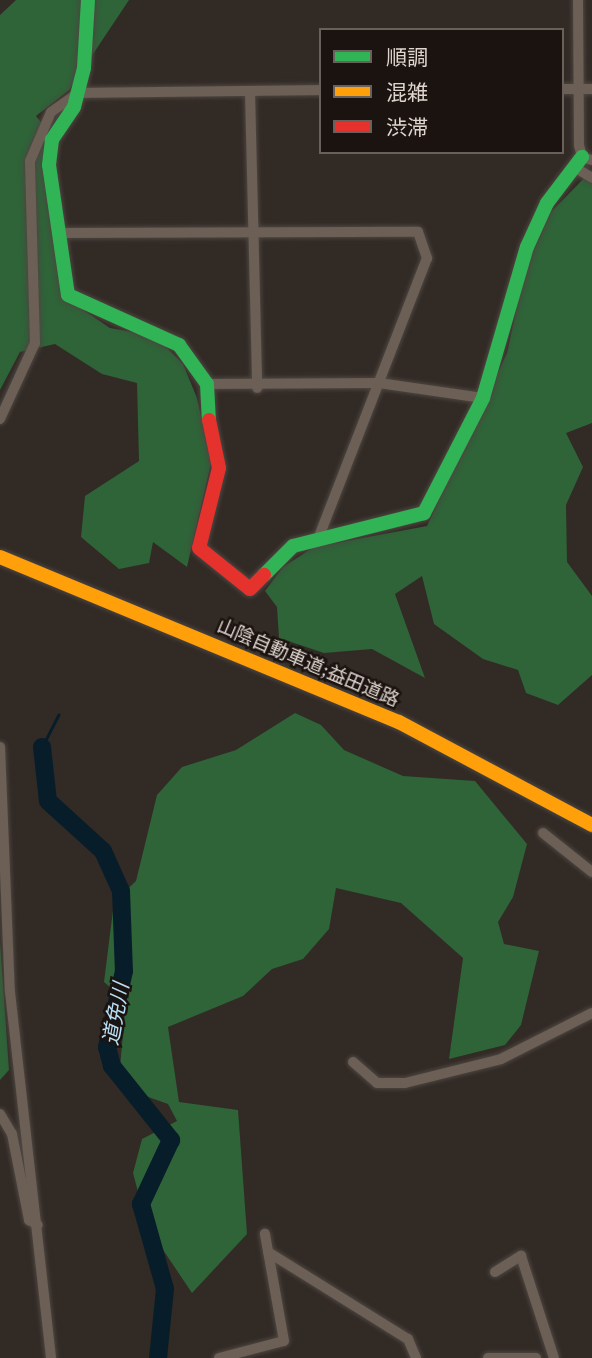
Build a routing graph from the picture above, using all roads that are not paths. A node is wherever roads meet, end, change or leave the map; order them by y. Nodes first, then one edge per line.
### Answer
1 (88, 0) edge
2 (578, 0) edge
3 (564, 89) edge
4 (587, 89) edge
5 (319, 90) edge
6 (250, 92) junction
7 (78, 93) junction
8 (583, 162) edge
9 (592, 178) edge
10 (59, 233) junction
11 (254, 236) junction
12 (379, 383) junction
13 (207, 384) junction
14 (257, 388) junction
15 (483, 398) junction
16 (0, 419) edge
17 (320, 534) junction
18 (0, 557) edge
19 (0, 747) edge
20 (592, 825) edge
21 (543, 833) dead end
22 (592, 872) edge
23 (592, 1013) edge
24 (353, 1062) dead end
25 (0, 1114) edge
26 (38, 1225) junction
27 (265, 1234) dead end
28 (268, 1252) junction
29 (495, 1272) dead end
30 (51, 1358) edge
31 (219, 1358) edge
32 (416, 1358) edge
33 (488, 1358) edge
34 (536, 1358) edge
35 (554, 1358) edge

1 - 7 main road
2 - 4 street
3 - 4 street
4 - 8 street
5 - 6 street
6 - 7 street
6 - 11 street
7 - 10 main road
7 - 16 street
8 - 9 street
8 - 15 main road
10 - 11 street
10 - 13 main road
11 - 12 street
11 - 14 street
12 - 14 street
12 - 15 street
12 - 17 street
13 - 14 street
13 - 17 main road
15 - 17 main road
18 - 20 main road, 山陰自動車道;益田道路
19 - 26 street
21 - 22 street
23 - 24 street
25 - 26 street
26 - 30 street
27 - 28 street
28 - 31 street
28 - 32 street
29 - 35 street
33 - 34 street

